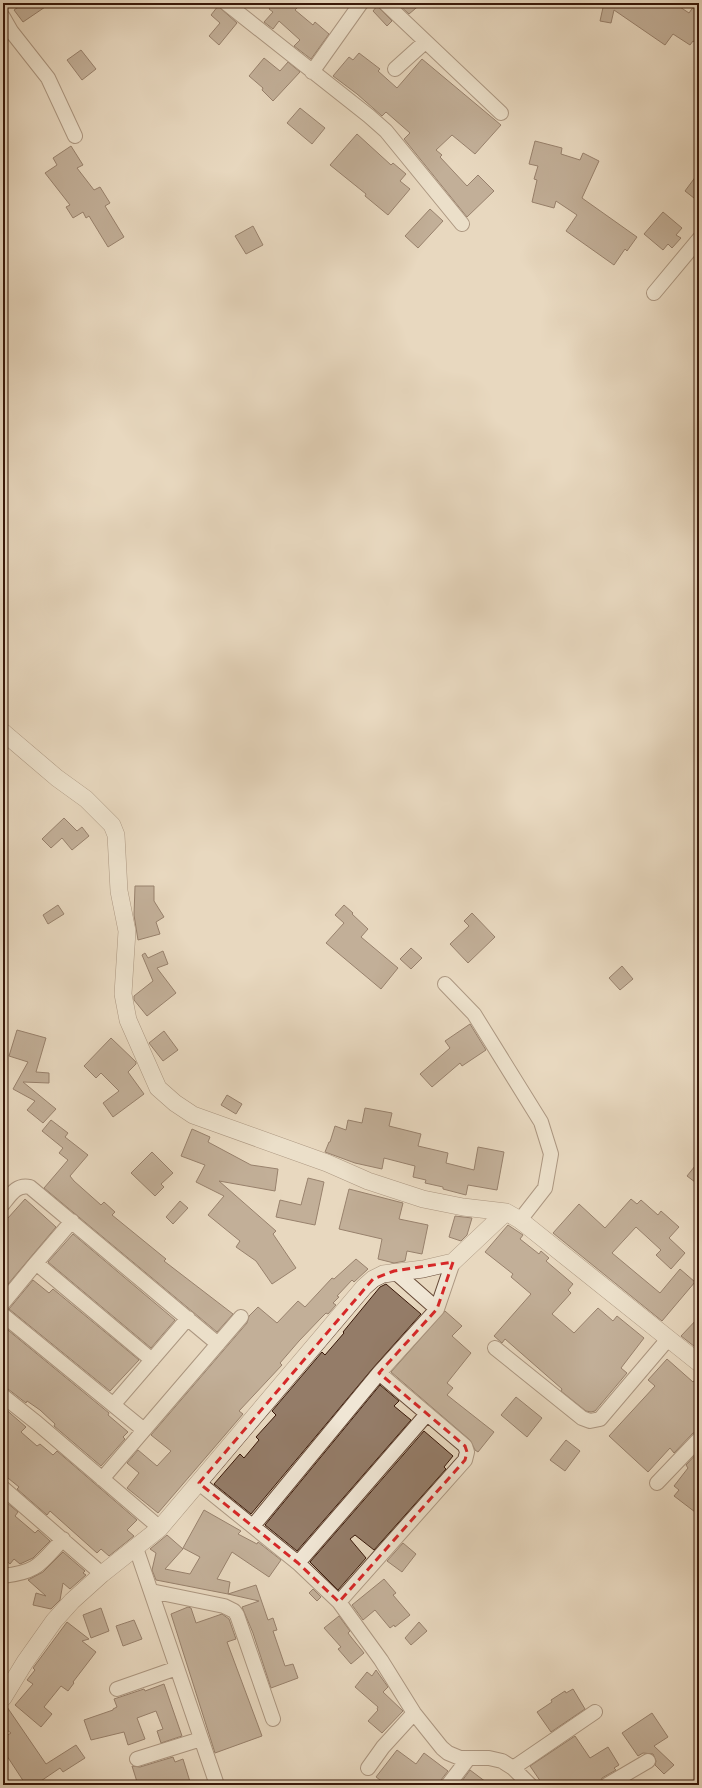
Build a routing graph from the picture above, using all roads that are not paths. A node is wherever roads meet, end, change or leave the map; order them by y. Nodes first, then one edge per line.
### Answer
1 (226, 3) edge
2 (361, 3) edge
3 (385, 3) edge
4 (3, 17) edge
5 (425, 42) junction
6 (395, 69) dead end
7 (312, 72) junction
8 (501, 113) dead end
9 (75, 136) dead end
10 (462, 224) dead end
11 (699, 239) edge
12 (654, 293) dead end
13 (3, 732) edge
14 (445, 984) dead end
15 (3, 1204) edge
16 (513, 1216) junction
17 (72, 1221) junction
18 (453, 1262) junction
19 (36, 1263) junction
20 (394, 1271) junction
21 (3, 1303) edge
22 (437, 1309) junction
23 (3, 1315) edge
24 (241, 1317) dead end
25 (188, 1318) junction
26 (668, 1339) junction
27 (218, 1344) junction
28 (495, 1348) dead end
29 (152, 1360) junction
30 (699, 1363) edge
31 (379, 1373) junction
32 (3, 1396) edge
33 (113, 1405) junction
34 (426, 1414) junction
35 (144, 1430) junction
36 (699, 1439) edge
37 (102, 1479) junction
38 (200, 1483) junction
39 (657, 1483) dead end
40 (3, 1488) edge
41 (253, 1526) junction
42 (160, 1528) junction
43 (63, 1539) junction
44 (136, 1548) junction
45 (298, 1563) junction
46 (102, 1574) junction
47 (3, 1576) edge
48 (151, 1591) junction
49 (339, 1602) junction
50 (177, 1668) junction
51 (117, 1689) dead end
52 (3, 1698) edge
53 (595, 1712) dead end
54 (414, 1713) junction
55 (273, 1719) dead end
56 (201, 1739) junction
57 (137, 1759) dead end
58 (468, 1759) junction
59 (648, 1761) dead end
60 (368, 1768) dead end
61 (513, 1768) junction
62 (217, 1785) edge
63 (448, 1785) edge
64 (530, 1785) edge
65 (607, 1785) edge

1 - 7 street
2 - 7 street
3 - 5 street
4 - 9 street
5 - 6 street
5 - 8 street
7 - 10 street
11 - 12 street
13 - 16 street
14 - 16 street
15 - 17 street
16 - 18 street
16 - 26 street
17 - 19 street
17 - 25 street
18 - 20 street
18 - 22 street
19 - 21 street
19 - 29 street
20 - 22 street
20 - 38 street
22 - 31 street
23 - 33 street
24 - 27 street
25 - 27 street
25 - 29 street
26 - 28 street
26 - 30 street
27 - 35 street
29 - 33 street
31 - 34 street
31 - 41 street
32 - 37 street
33 - 35 street
34 - 45 street
34 - 49 street
35 - 37 street
36 - 39 street
37 - 42 street
38 - 41 street
38 - 42 street
40 - 43 street
41 - 45 street
42 - 44 street
43 - 46 street
43 - 47 street
44 - 46 street
44 - 48 street
45 - 49 street
46 - 52 street
48 - 50 street
48 - 55 street
49 - 54 street
50 - 51 street
50 - 56 street
53 - 61 street
54 - 58 street
54 - 60 street
56 - 57 street
56 - 62 street
58 - 61 street
58 - 63 street
59 - 65 street
61 - 64 street

